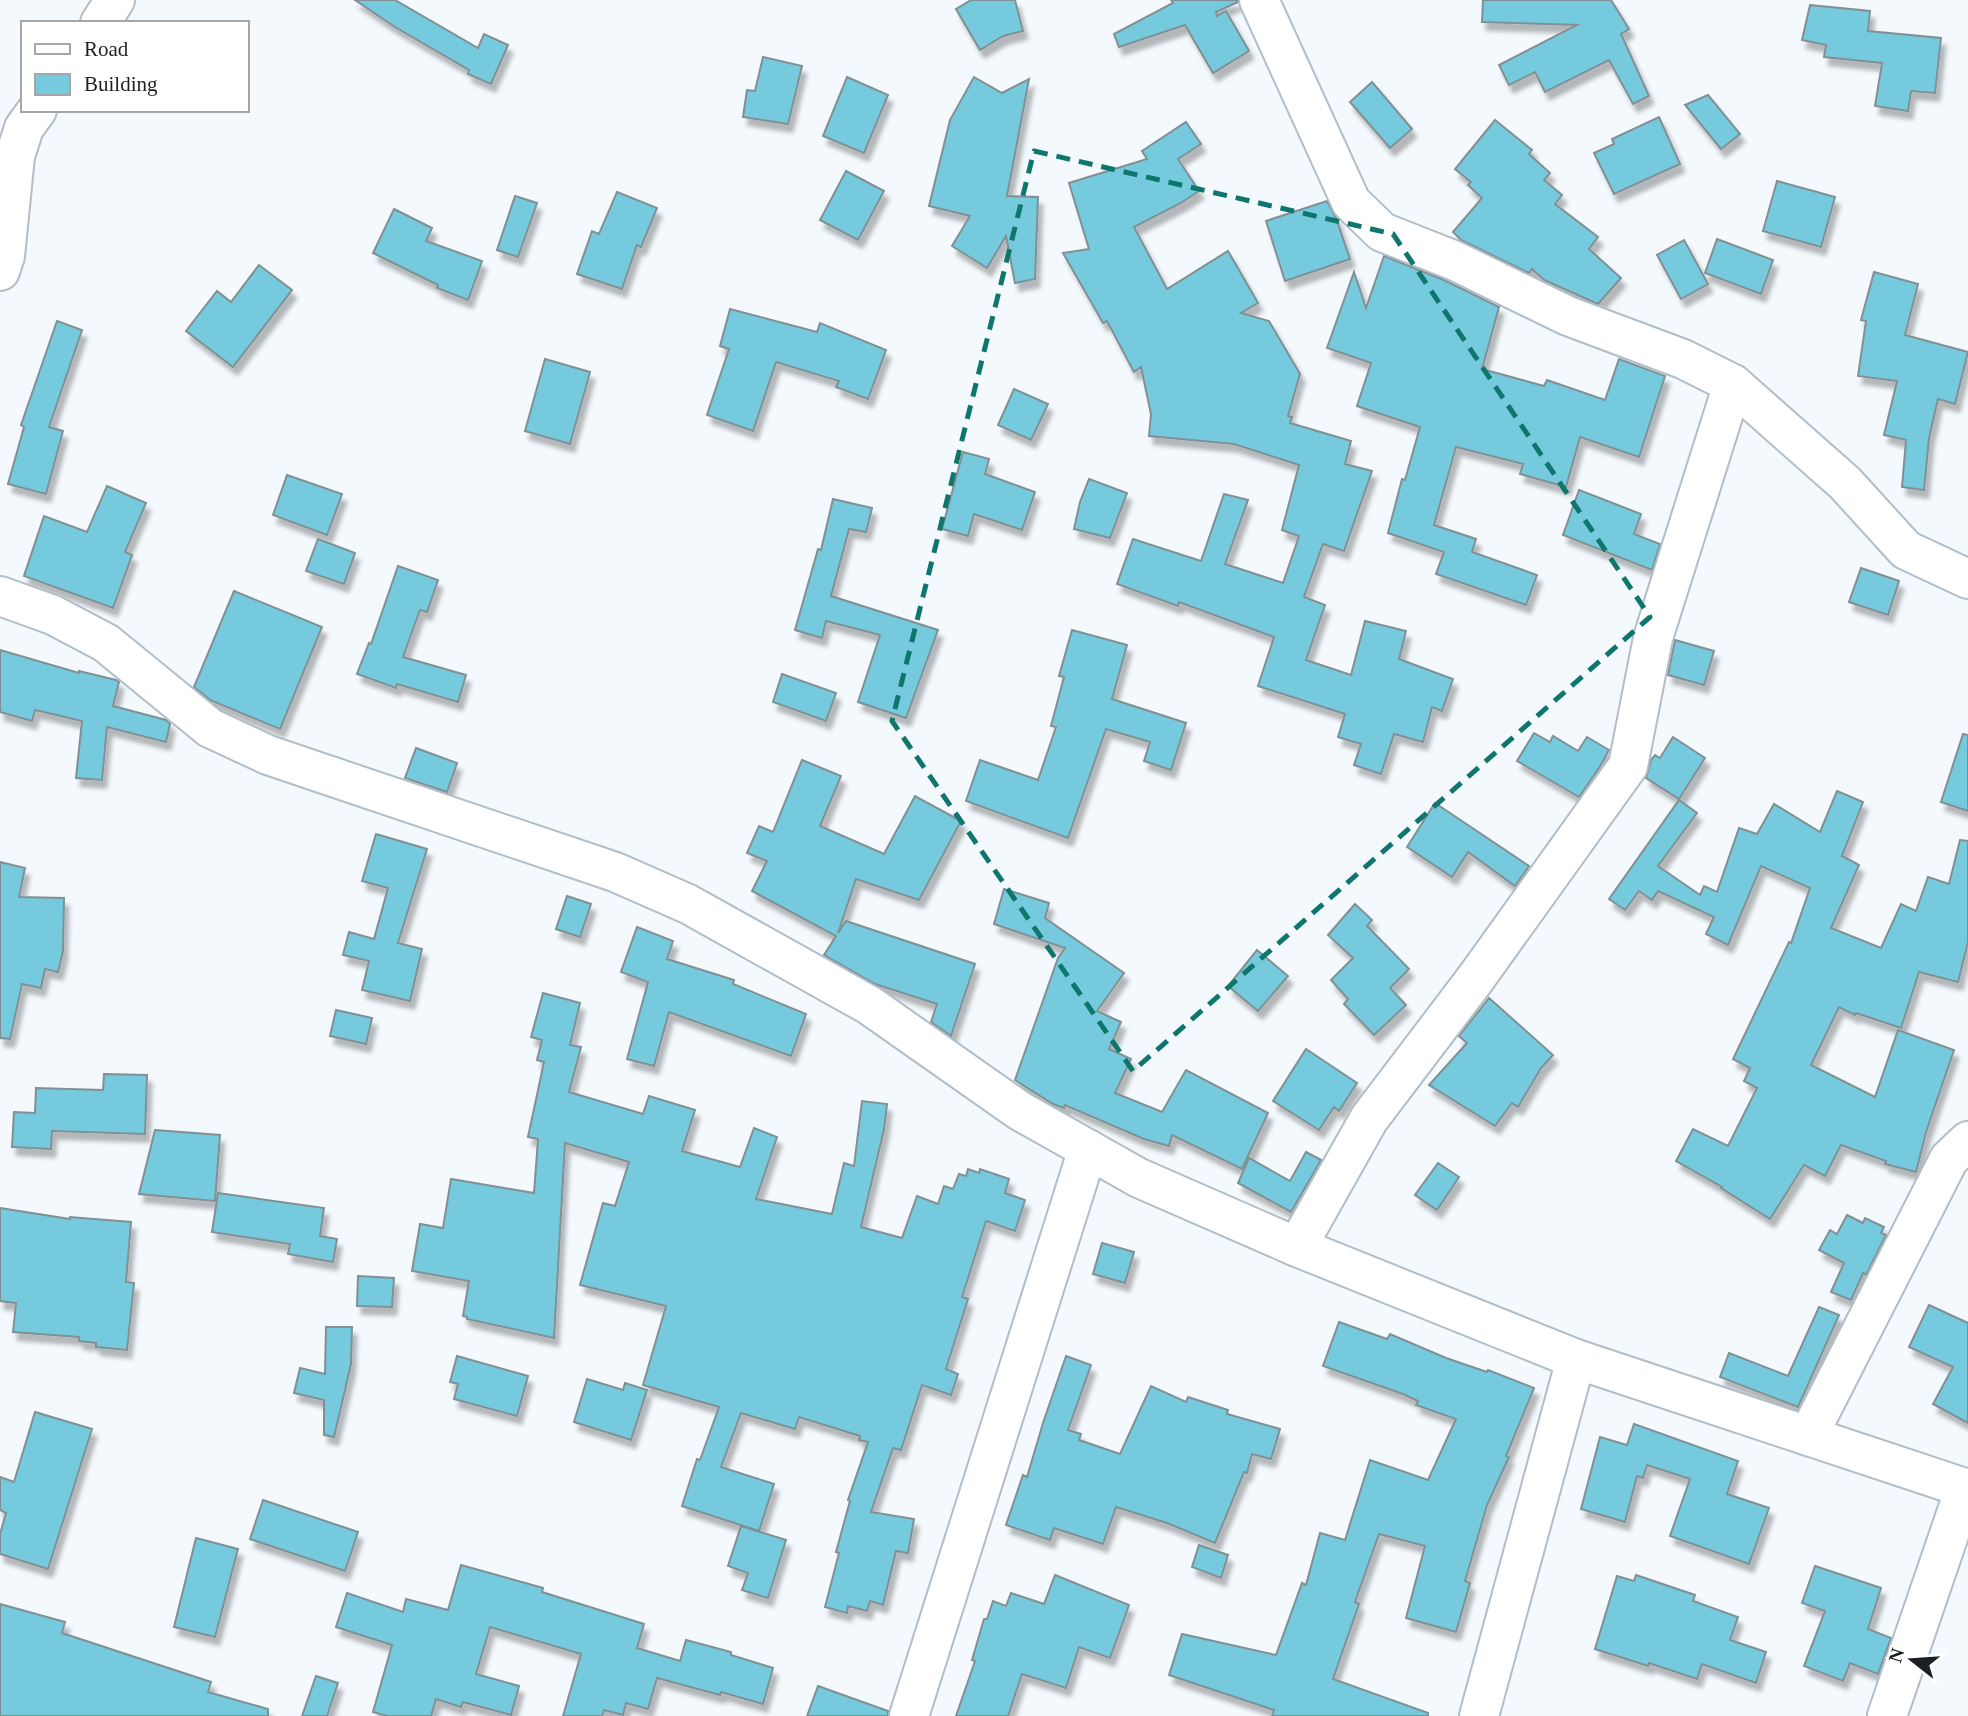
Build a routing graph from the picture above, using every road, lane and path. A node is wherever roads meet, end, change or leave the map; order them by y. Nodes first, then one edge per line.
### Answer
1 (115, 0) edge
2 (1259, 0) edge
3 (101, 21) edge
4 (36, 112) edge
5 (0, 271) edge
6 (1733, 384) junction
7 (1968, 579) edge
8 (0, 596) edge
9 (1968, 1140) edge
10 (1088, 1149) junction
11 (1297, 1247) junction
12 (1576, 1359) junction
13 (1808, 1436) junction
14 (1966, 1489) edge
15 (909, 1716) edge
16 (1479, 1716) edge
17 (1886, 1716) edge

1 - 3 street
2 - 6 street
4 - 5 street
6 - 7 street
6 - 11 street
8 - 10 street
9 - 13 street
10 - 11 street
10 - 15 street
11 - 12 street
12 - 13 street
12 - 16 street
13 - 14 street
14 - 17 street

